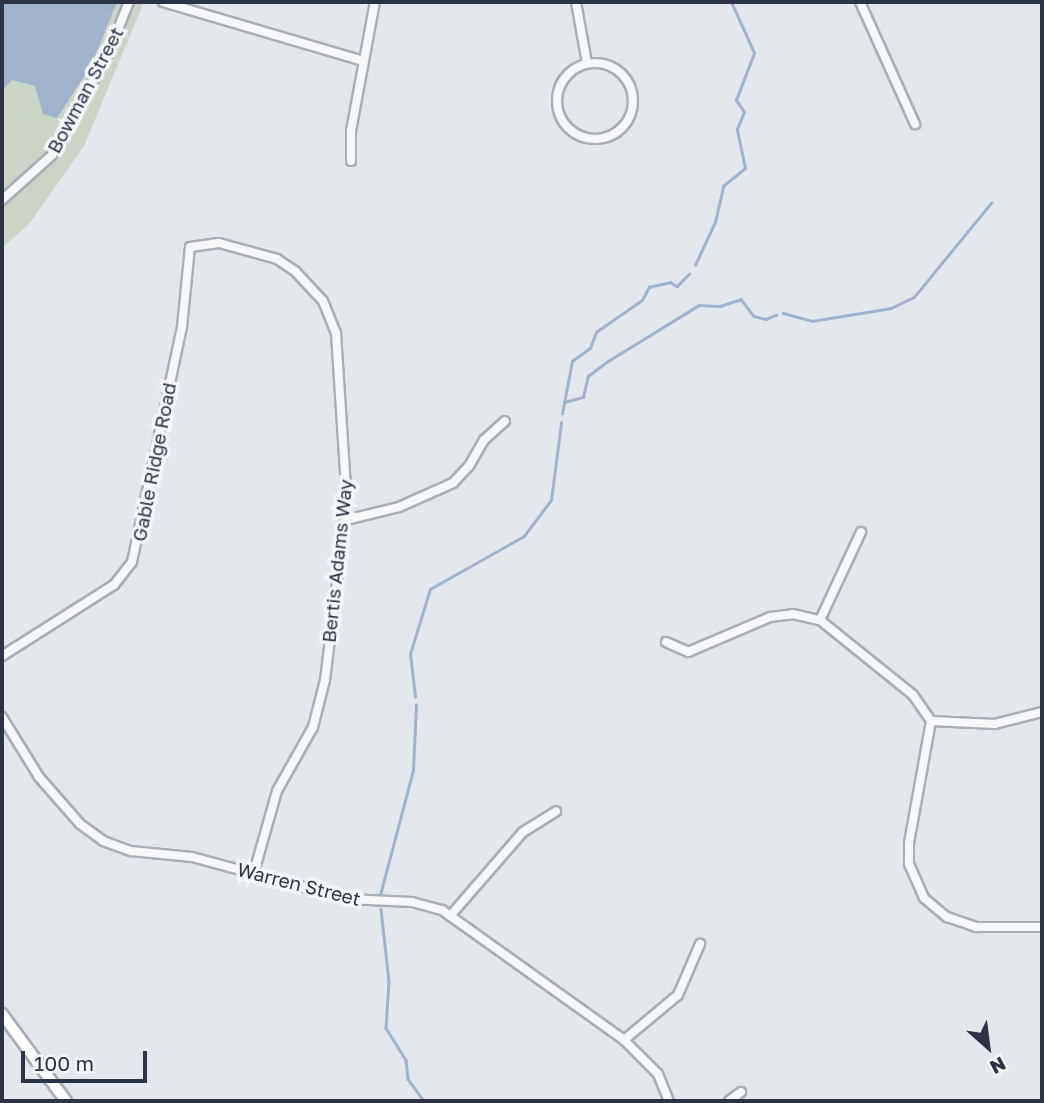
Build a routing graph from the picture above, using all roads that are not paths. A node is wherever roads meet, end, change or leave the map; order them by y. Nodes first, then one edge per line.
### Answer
1 (129, 2) edge
2 (163, 2) edge
3 (374, 2) edge
4 (576, 2) edge
5 (862, 2) edge
6 (363, 61) junction
7 (587, 63) junction
8 (915, 124) dead end
9 (351, 161) dead end
10 (2, 200) edge
11 (192, 246) joint
12 (505, 421) dead end
13 (345, 520) junction
14 (861, 532) dead end
15 (820, 621) junction
16 (666, 642) dead end
17 (2, 656) edge
18 (1042, 712) edge
19 (2, 716) edge
20 (931, 722) junction
21 (556, 811) dead end
22 (253, 876) junction
23 (450, 916) junction
24 (1042, 927) edge
25 (700, 944) dead end
26 (2, 1014) edge
27 (624, 1040) junction
28 (741, 1093) dead end
29 (65, 1101) edge
30 (669, 1101) edge
31 (729, 1101) edge

1 - 10 street, Bowman Street
2 - 6 street
3 - 6 street
4 - 7 street
5 - 8 street
6 - 9 street
7 - 7 street
11 - 13 street, Bertis Adams Way
11 - 17 street, Gable Ridge Road
12 - 13 street
13 - 22 street, Bertis Adams Way
14 - 15 street
15 - 16 street
15 - 20 street
18 - 20 street
19 - 22 street, Warren Street
20 - 24 street
21 - 23 street
22 - 23 street, Warren Street
23 - 27 street, Warren Street
25 - 27 street
26 - 29 main road
27 - 30 street, Warren Street
28 - 31 street

